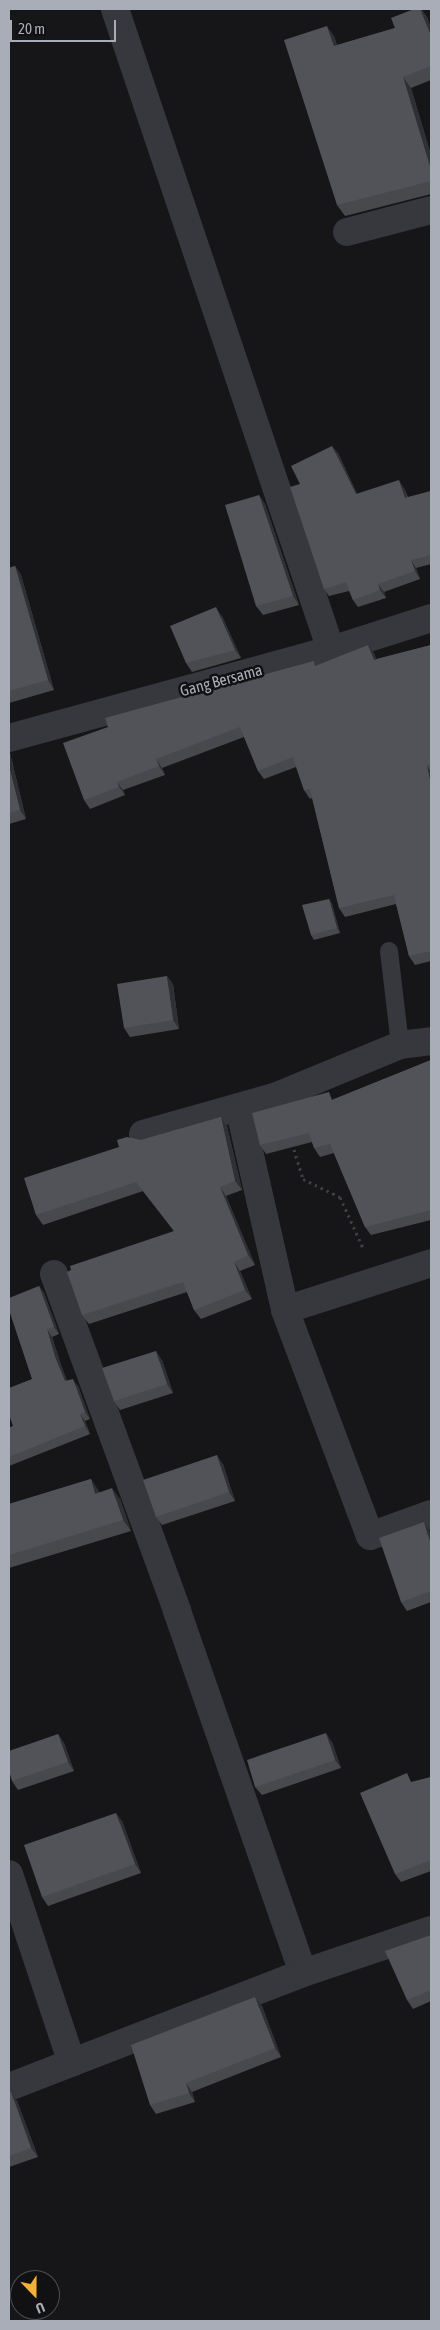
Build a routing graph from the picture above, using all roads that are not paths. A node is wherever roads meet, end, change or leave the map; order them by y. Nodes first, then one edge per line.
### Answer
1 (115, 9) edge
2 (431, 210) edge
3 (348, 232) dead end
4 (431, 618) edge
5 (331, 650) junction
6 (9, 738) edge
7 (389, 951) dead end
8 (431, 1041) edge
9 (400, 1045) junction
10 (240, 1107) junction
11 (142, 1134) dead end
12 (431, 1263) edge
13 (54, 1274) dead end
14 (285, 1310) junction
15 (431, 1514) edge
16 (9, 1874) edge
17 (431, 1930) edge
18 (303, 1973) junction
19 (72, 2063) junction
20 (9, 2086) edge

1 - 5 street
2 - 3 street
4 - 5 street, Gang Bersama
5 - 6 street, Gang Bersama
7 - 9 lane
8 - 9 street
9 - 10 street
10 - 11 street
10 - 14 street
12 - 14 street
13 - 18 street
14 - 15 street
16 - 19 street
17 - 18 street
18 - 19 street
19 - 20 street

